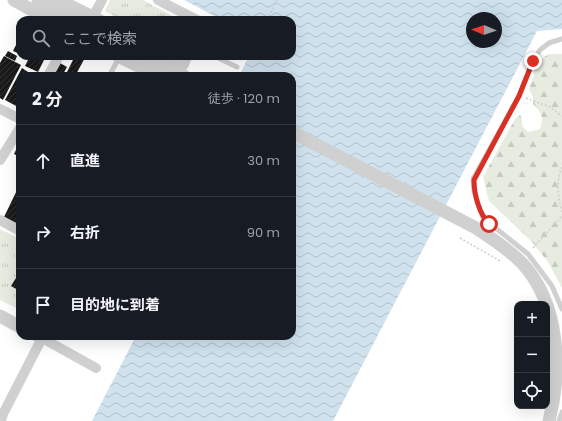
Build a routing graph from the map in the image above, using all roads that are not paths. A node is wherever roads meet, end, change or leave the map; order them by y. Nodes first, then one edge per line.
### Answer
1 (14, 0) edge
2 (38, 0) edge
3 (58, 0) edge
4 (102, 0) edge
5 (158, 0) edge
6 (43, 16) edge
7 (69, 16) edge
8 (88, 16) edge
9 (95, 16) edge
10 (189, 16) edge
11 (562, 39) edge
12 (57, 60) edge
13 (117, 60) edge
14 (127, 60) edge
15 (163, 60) edge
16 (222, 60) edge
17 (184, 65) edge
18 (237, 67) dead end
19 (50, 72) edge
20 (111, 72) edge
21 (150, 72) edge
22 (0, 109) edge
23 (16, 117) edge
24 (16, 134) edge
25 (296, 134) edge
26 (0, 160) edge
27 (0, 220) edge
28 (16, 229) edge
29 (562, 309) edge
30 (0, 316) edge
31 (16, 325) edge
32 (40, 340) edge
33 (46, 340) edge
34 (96, 368) dead end
35 (562, 412) edge
36 (1, 421) edge
37 (549, 421) edge
38 (559, 421) edge

1 - 6 street
2 - 7 street
3 - 8 street
4 - 9 street
5 - 10 street
11 - 29 lane
12 - 19 street
13 - 20 lane
14 - 21 street
15 - 17 street, bridge
16 - 18 lane
22 - 23 street
24 - 26 street
25 - 37 street
27 - 28 street
30 - 31 street
32 - 36 street
33 - 34 street
35 - 38 lane

